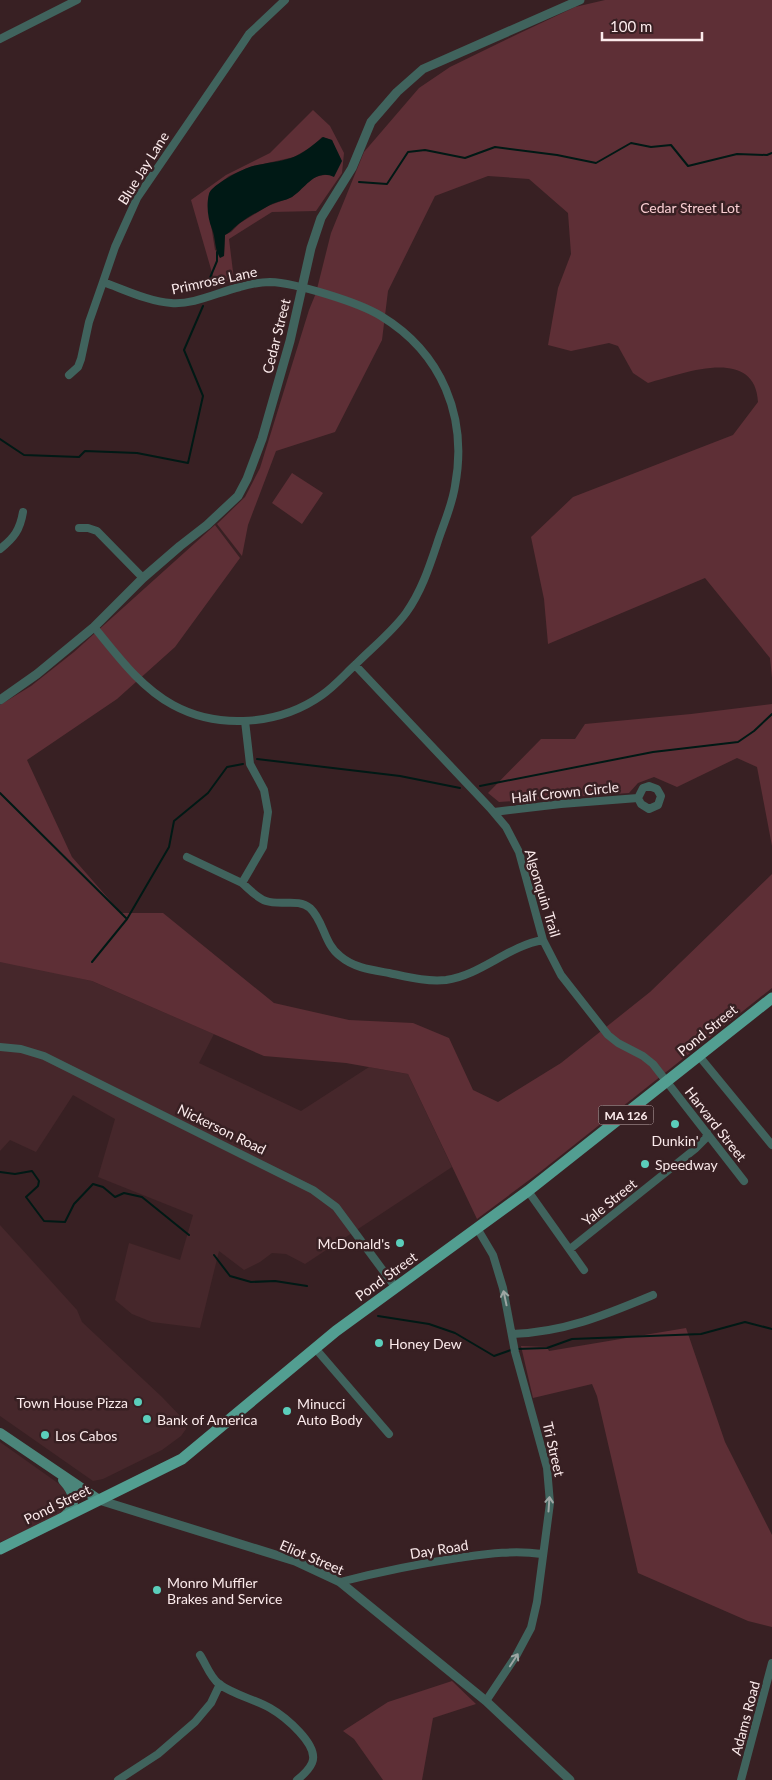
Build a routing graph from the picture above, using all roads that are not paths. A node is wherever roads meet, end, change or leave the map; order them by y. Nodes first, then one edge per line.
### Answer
1 (77, 0) edge
2 (285, 0) edge
3 (580, 0) edge
4 (0, 39) edge
5 (103, 282) junction
6 (303, 288) junction
7 (69, 376) dead end
8 (23, 512) dead end
9 (79, 528) dead end
10 (0, 549) edge
11 (143, 578) junction
12 (94, 627) junction
13 (355, 665) junction
14 (0, 700) edge
15 (245, 721) junction
16 (638, 798) dead end
17 (494, 812) junction
18 (187, 857) dead end
19 (242, 883) junction
20 (543, 940) junction
21 (772, 998) edge
22 (0, 1047) edge
23 (699, 1056) junction
24 (667, 1082) junction
25 (707, 1133) junction
26 (772, 1145) edge
27 (744, 1181) dead end
28 (528, 1191) junction
29 (477, 1228) junction
30 (570, 1249) junction
31 (584, 1270) dead end
32 (396, 1288) junction
33 (653, 1295) dead end
34 (512, 1334) junction
35 (315, 1348) junction
36 (0, 1433) edge
37 (389, 1434) dead end
38 (56, 1471) junction
39 (99, 1500) junction
40 (64, 1518) junction
41 (0, 1549) edge
42 (542, 1554) junction
43 (340, 1582) junction
44 (200, 1655) dead end
45 (772, 1663) edge
46 (220, 1684) junction
47 (486, 1701) junction
48 (302, 1778) edge
49 (118, 1780) edge
50 (570, 1780) edge
51 (741, 1780) edge

1 - 4 street
2 - 5 street, Blue Jay Lane
3 - 6 street, Cedar Street
5 - 6 street, Primrose Lane
5 - 7 street, Blue Jay Lane
6 - 11 street, Cedar Street
6 - 13 street, Primrose Lane
8 - 10 street
9 - 11 street
11 - 12 street, Cedar Street
12 - 14 street, Cedar Street
12 - 15 street, Primrose Lane
13 - 15 street, Primrose Lane
13 - 17 street, Algonquin Trail
15 - 19 street
16 - 17 street, Half Crown Circle
17 - 20 street, Algonquin Trail
18 - 19 street
19 - 20 street
20 - 24 street, Algonquin Trail
21 - 23 main road, Pond Street / MA 126
22 - 32 street, Nickerson Road
23 - 24 main road, Pond Street / MA 126
23 - 26 street
24 - 25 street, Harvard Street
24 - 28 main road, Pond Street / MA 126
25 - 27 street, Harvard Street
25 - 30 street, Yale Street
28 - 29 main road, Pond Street / MA 126
28 - 30 street
29 - 32 main road, Pond Street / MA 126
34 -> 29 street, Tri Street
30 - 31 street
32 - 35 main road, Pond Street / MA 126
33 - 34 street
42 -> 34 street, Tri Street
35 - 37 street
35 - 39 main road, Pond Street / MA 126
36 - 38 main road, Eliot Street
38 - 39 main road, Eliot Street
38 - 40 main road
39 - 40 main road, Pond Street / MA 126
39 - 43 street, Eliot Street
40 - 41 main road, Pond Street / MA 126
42 - 43 street, Day Road
47 -> 42 street, Tri Street
43 - 47 street, Eliot Street
44 - 46 street
45 - 51 street, Adams Road
46 - 48 street
46 - 49 street
47 - 50 street, Eliot Street

